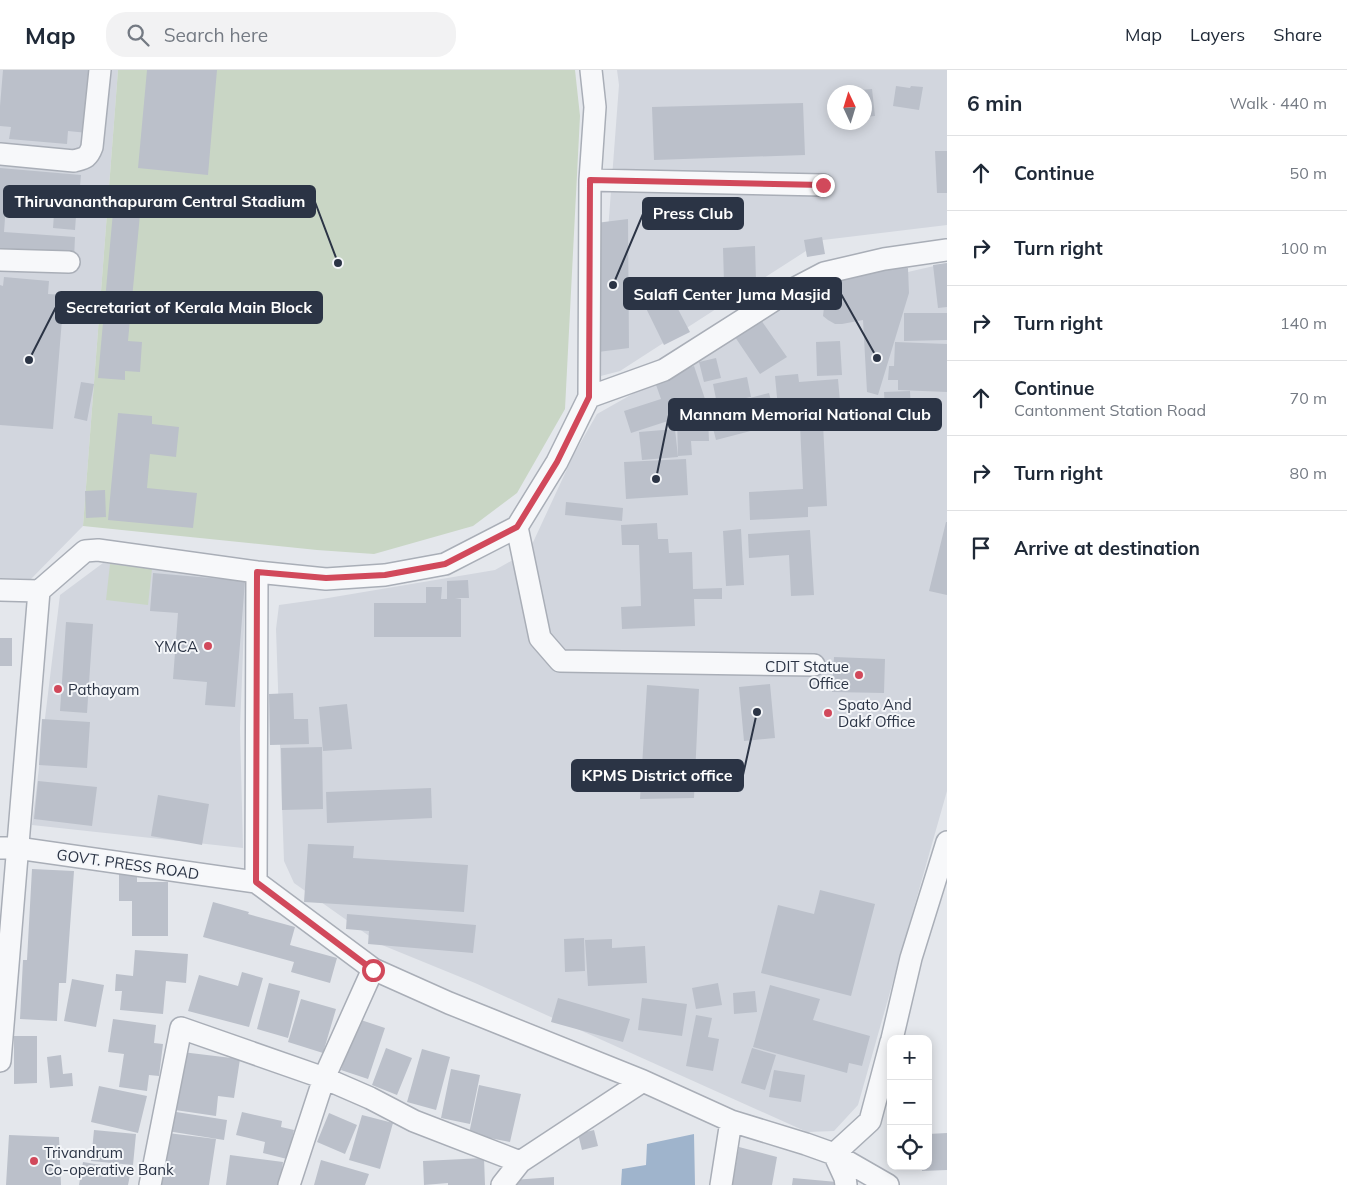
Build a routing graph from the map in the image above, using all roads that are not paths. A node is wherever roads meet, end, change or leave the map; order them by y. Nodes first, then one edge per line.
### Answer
1 (100, 70) edge
2 (591, 70) edge
3 (0, 154) edge
4 (590, 180) junction
5 (823, 185) dead end
6 (947, 250) edge
7 (0, 260) edge
8 (69, 262) dead end
9 (589, 397) junction
10 (517, 527) junction
11 (257, 572) junction
12 (0, 590) edge
13 (39, 591) junction
14 (814, 665) dead end
15 (947, 842) edge
16 (9, 848) edge
17 (256, 882) junction
18 (373, 970) junction
19 (892, 1035) edge
20 (887, 1055) edge
21 (0, 1061) edge
22 (324, 1078) junction
23 (643, 1081) junction
24 (730, 1120) junction
25 (834, 1154) junction
26 (520, 1162) junction
27 (150, 1185) edge
28 (289, 1185) edge
29 (502, 1185) edge
30 (721, 1185) edge
31 (846, 1185) edge
32 (888, 1185) edge

1 - 3 street
2 - 4 street
4 - 5 street
4 - 9 street
6 - 9 street
7 - 8 street
9 - 10 street
10 - 11 street
10 - 14 street
11 - 13 street
11 - 17 street
12 - 13 street
13 - 16 street
15 - 19 street
16 - 17 street, GOVT. PRESS ROAD
16 - 21 street
17 - 18 street
18 - 22 street
18 - 23 street
20 - 25 street
22 - 26 street
22 - 27 street
22 - 28 street
23 - 24 street
23 - 26 street
24 - 25 street
24 - 30 street
25 - 31 street
25 - 32 street
26 - 29 street

